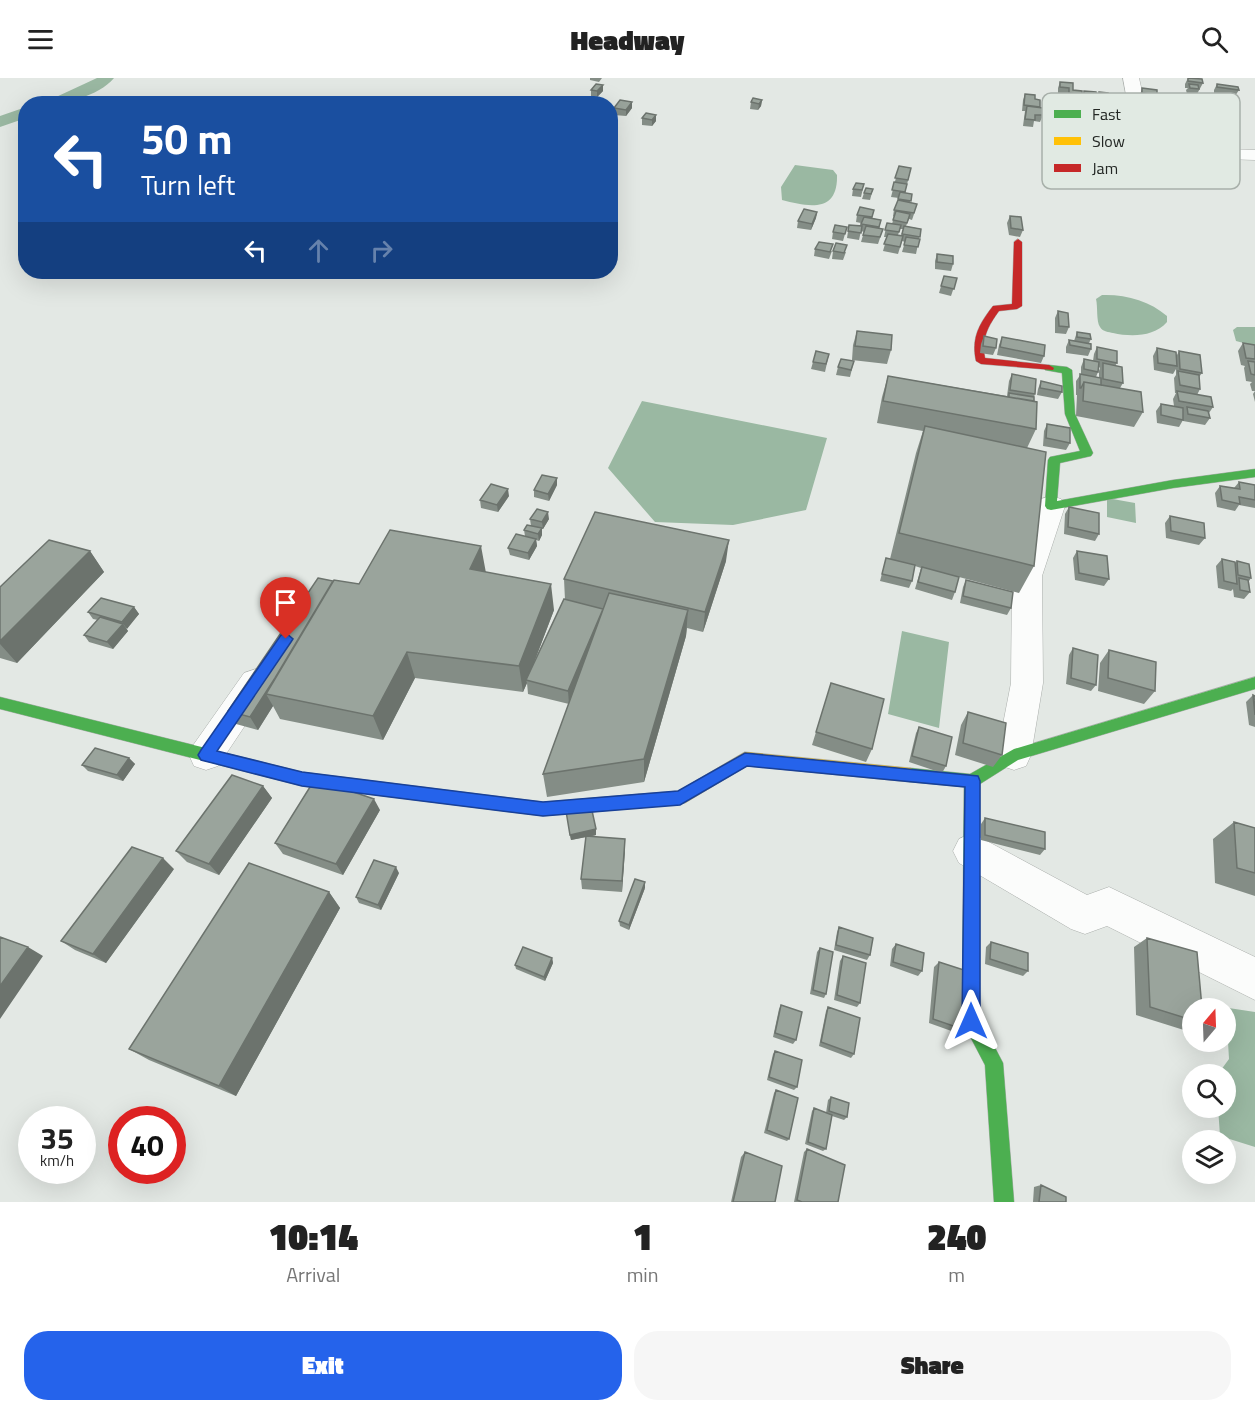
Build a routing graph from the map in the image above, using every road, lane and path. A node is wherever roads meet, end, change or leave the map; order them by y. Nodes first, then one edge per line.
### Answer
1 (1131, 78) edge
2 (1134, 93) edge
3 (1240, 155) edge
4 (1255, 156) edge
5 (1018, 242) dead end
6 (1255, 473) edge
7 (1050, 506) junction
8 (273, 658) edge
9 (1255, 683) edge
10 (0, 703) edge
11 (206, 755) junction
12 (1014, 755) junction
13 (972, 781) junction
14 (972, 851) junction
15 (1255, 979) edge
16 (1004, 1202) edge

1 - 2 street
3 - 4 street
5 - 7 street
6 - 7 street
7 - 12 street
8 - 11 street
9 - 12 street
10 - 11 street
11 - 13 street
12 - 13 street
13 - 14 street
14 - 15 street
14 - 16 street

